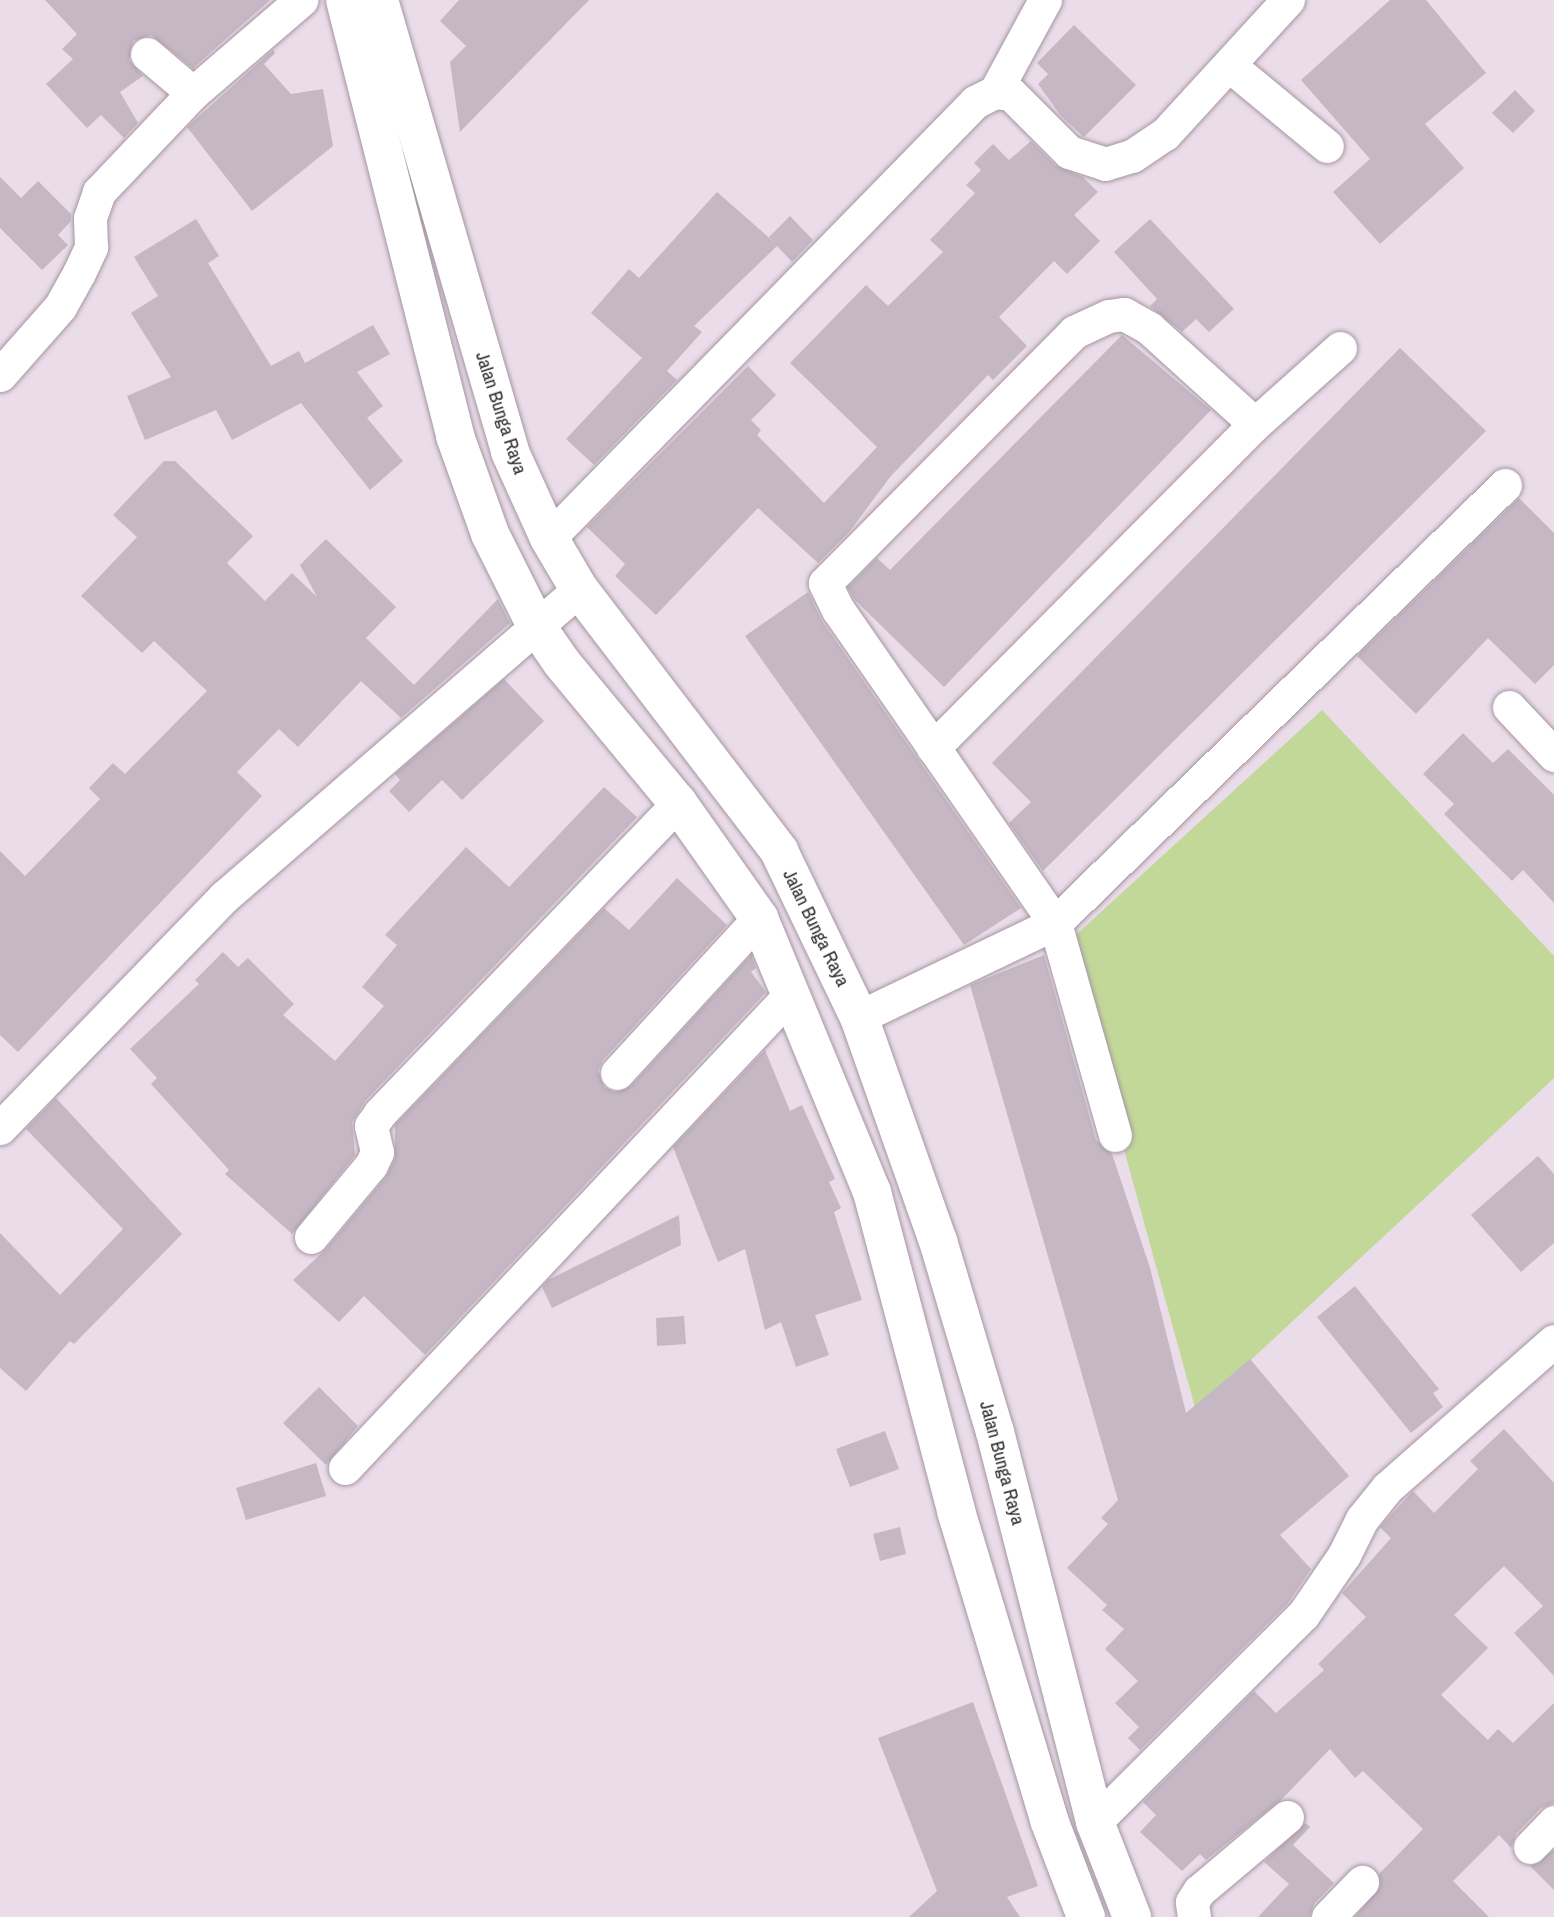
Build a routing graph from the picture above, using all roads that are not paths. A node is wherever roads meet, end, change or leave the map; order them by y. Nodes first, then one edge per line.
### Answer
1 (301, 0) edge
2 (345, 0) edge
3 (379, 0) edge
4 (1045, 0) edge
5 (1288, 0) edge
6 (147, 54) dead end
7 (1229, 65) junction
8 (995, 92) junction
9 (194, 93) junction
10 (1326, 146) dead end
11 (1340, 348) dead end
12 (0, 375) edge
13 (1255, 424) junction
14 (1505, 485) dead end
15 (549, 538) junction
16 (579, 589) junction
17 (535, 624) junction
18 (1509, 707) dead end
19 (933, 748) junction
20 (1554, 755) edge
21 (678, 803) junction
22 (759, 918) junction
23 (1055, 923) junction
24 (790, 995) junction
25 (859, 1017) junction
26 (617, 1073) dead end
27 (888, 1099) junction
28 (841, 1117) junction
29 (0, 1128) edge
30 (1115, 1135) dead end
31 (311, 1237) dead end
32 (1554, 1340) edge
33 (345, 1468) dead end
34 (1287, 1817) dead end
35 (1095, 1822) junction
36 (1554, 1822) edge
37 (1530, 1847) dead end
38 (1362, 1882) dead end
39 (1086, 1917) edge
40 (1132, 1917) edge
41 (1194, 1917) edge
42 (1328, 1917) edge

1 - 9 street
2 - 17 main road
3 - 15 main road, Jalan Bunga Raya
4 - 8 street
5 - 7 street
6 - 9 street
7 - 8 street
7 - 10 street
8 - 15 street
9 - 12 street
11 - 13 street
13 - 19 street
13 - 19 street
14 - 23 street
15 - 16 main road, Jalan Bunga Raya
16 - 17 street
16 - 25 main road, Jalan Bunga Raya
17 - 21 main road
17 - 29 street
18 - 20 street
19 - 23 street
21 - 22 main road
21 - 31 street
22 - 24 main road
22 - 26 street
23 - 25 street
23 - 30 street
24 - 28 main road
24 - 33 street
25 - 27 main road, Jalan Bunga Raya
27 - 28 main road
27 - 35 main road, Jalan Bunga Raya
28 - 39 main road
32 - 35 street
34 - 41 street
35 - 40 main road, Jalan Bunga Raya
36 - 37 street
38 - 42 street

